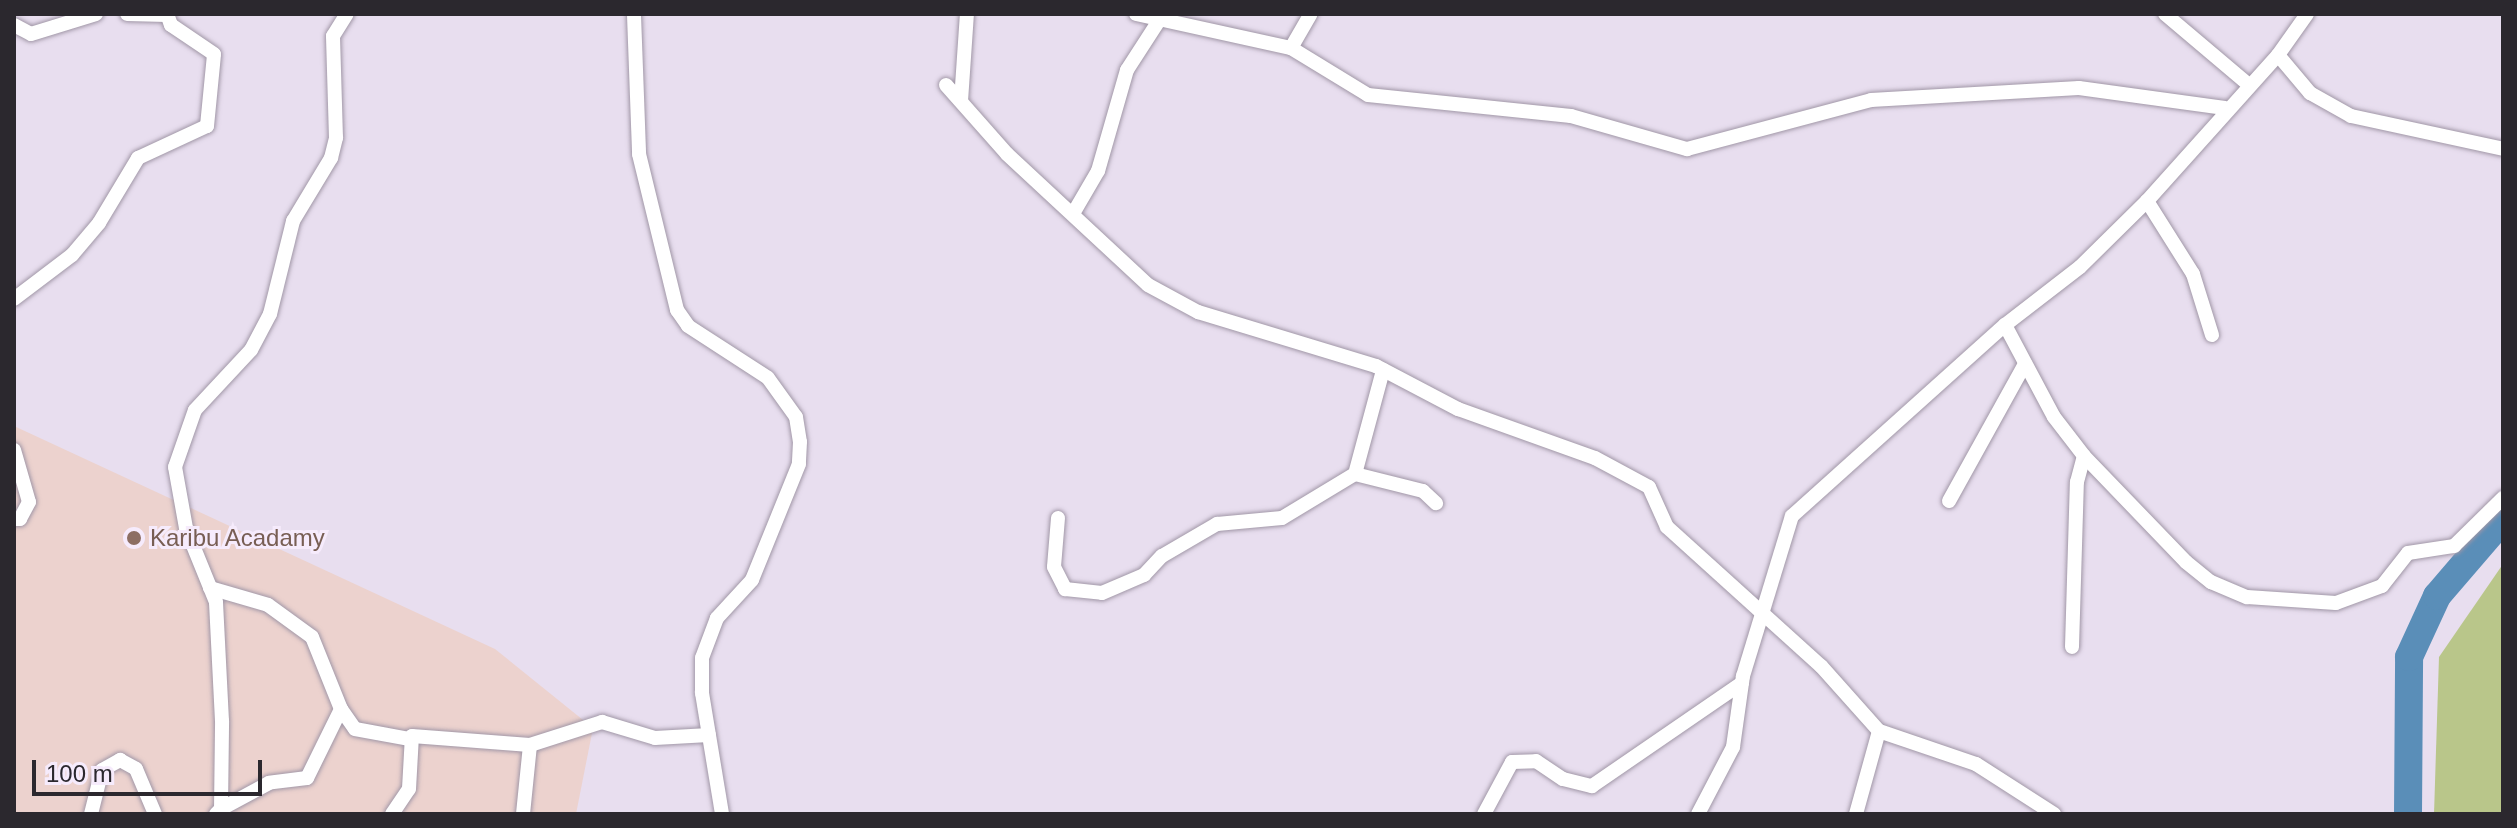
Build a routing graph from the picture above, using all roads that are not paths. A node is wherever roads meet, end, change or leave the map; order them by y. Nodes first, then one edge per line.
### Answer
1 (96, 14) edge
2 (127, 14) edge
3 (347, 14) edge
4 (631, 14) edge
5 (967, 14) edge
6 (1136, 14) edge
7 (1311, 14) edge
8 (2165, 14) edge
9 (2307, 14) edge
10 (167, 15) edge
11 (1160, 19) junction
12 (14, 25) edge
13 (1291, 48) junction
14 (2278, 55) junction
15 (946, 85) dead end
16 (2249, 85) junction
17 (961, 101) junction
18 (2225, 108) junction
19 (2503, 149) edge
20 (2147, 201) junction
21 (1074, 212) junction
22 (14, 299) edge
23 (2005, 325) junction
24 (2212, 335) dead end
25 (2025, 364) junction
26 (1383, 370) junction
27 (14, 450) edge
28 (2084, 456) junction
29 (1355, 474) junction
30 (2503, 498) edge
31 (1949, 501) dead end
32 (1436, 503) dead end
33 (1058, 518) dead end
34 (14, 519) edge
35 (210, 588) junction
36 (1762, 610) junction
37 (2072, 647) dead end
38 (1742, 683) junction
39 (341, 709) junction
40 (1879, 731) junction
41 (709, 735) junction
42 (410, 739) junction
43 (530, 745) junction
44 (218, 812) edge
45 (91, 814) edge
46 (155, 814) edge
47 (392, 814) edge
48 (523, 814) edge
49 (722, 814) edge
50 (1484, 814) edge
51 (1698, 814) edge
52 (1856, 814) edge
53 (2054, 814) edge

1 - 12 street
2 - 10 street
3 - 35 street
4 - 41 street
5 - 17 street
6 - 11 street
7 - 13 street
8 - 16 street
9 - 14 street
10 - 22 street
11 - 13 street
11 - 21 street
13 - 18 street
14 - 16 street
14 - 19 street
15 - 17 street
16 - 18 street
17 - 21 street
18 - 20 street
20 - 23 street
20 - 24 street
21 - 26 street
23 - 25 street
23 - 36 street
25 - 28 street
25 - 31 street
26 - 29 street
26 - 36 street
27 - 34 street
28 - 30 street
28 - 37 street
29 - 32 street
29 - 33 street
35 - 39 street
35 - 44 street
36 - 38 street
36 - 40 street
38 - 50 street
38 - 51 street
39 - 42 street
39 - 44 street
40 - 52 street
40 - 53 street
41 - 43 street
41 - 49 street
42 - 43 street
42 - 47 street
43 - 48 street
45 - 46 street

